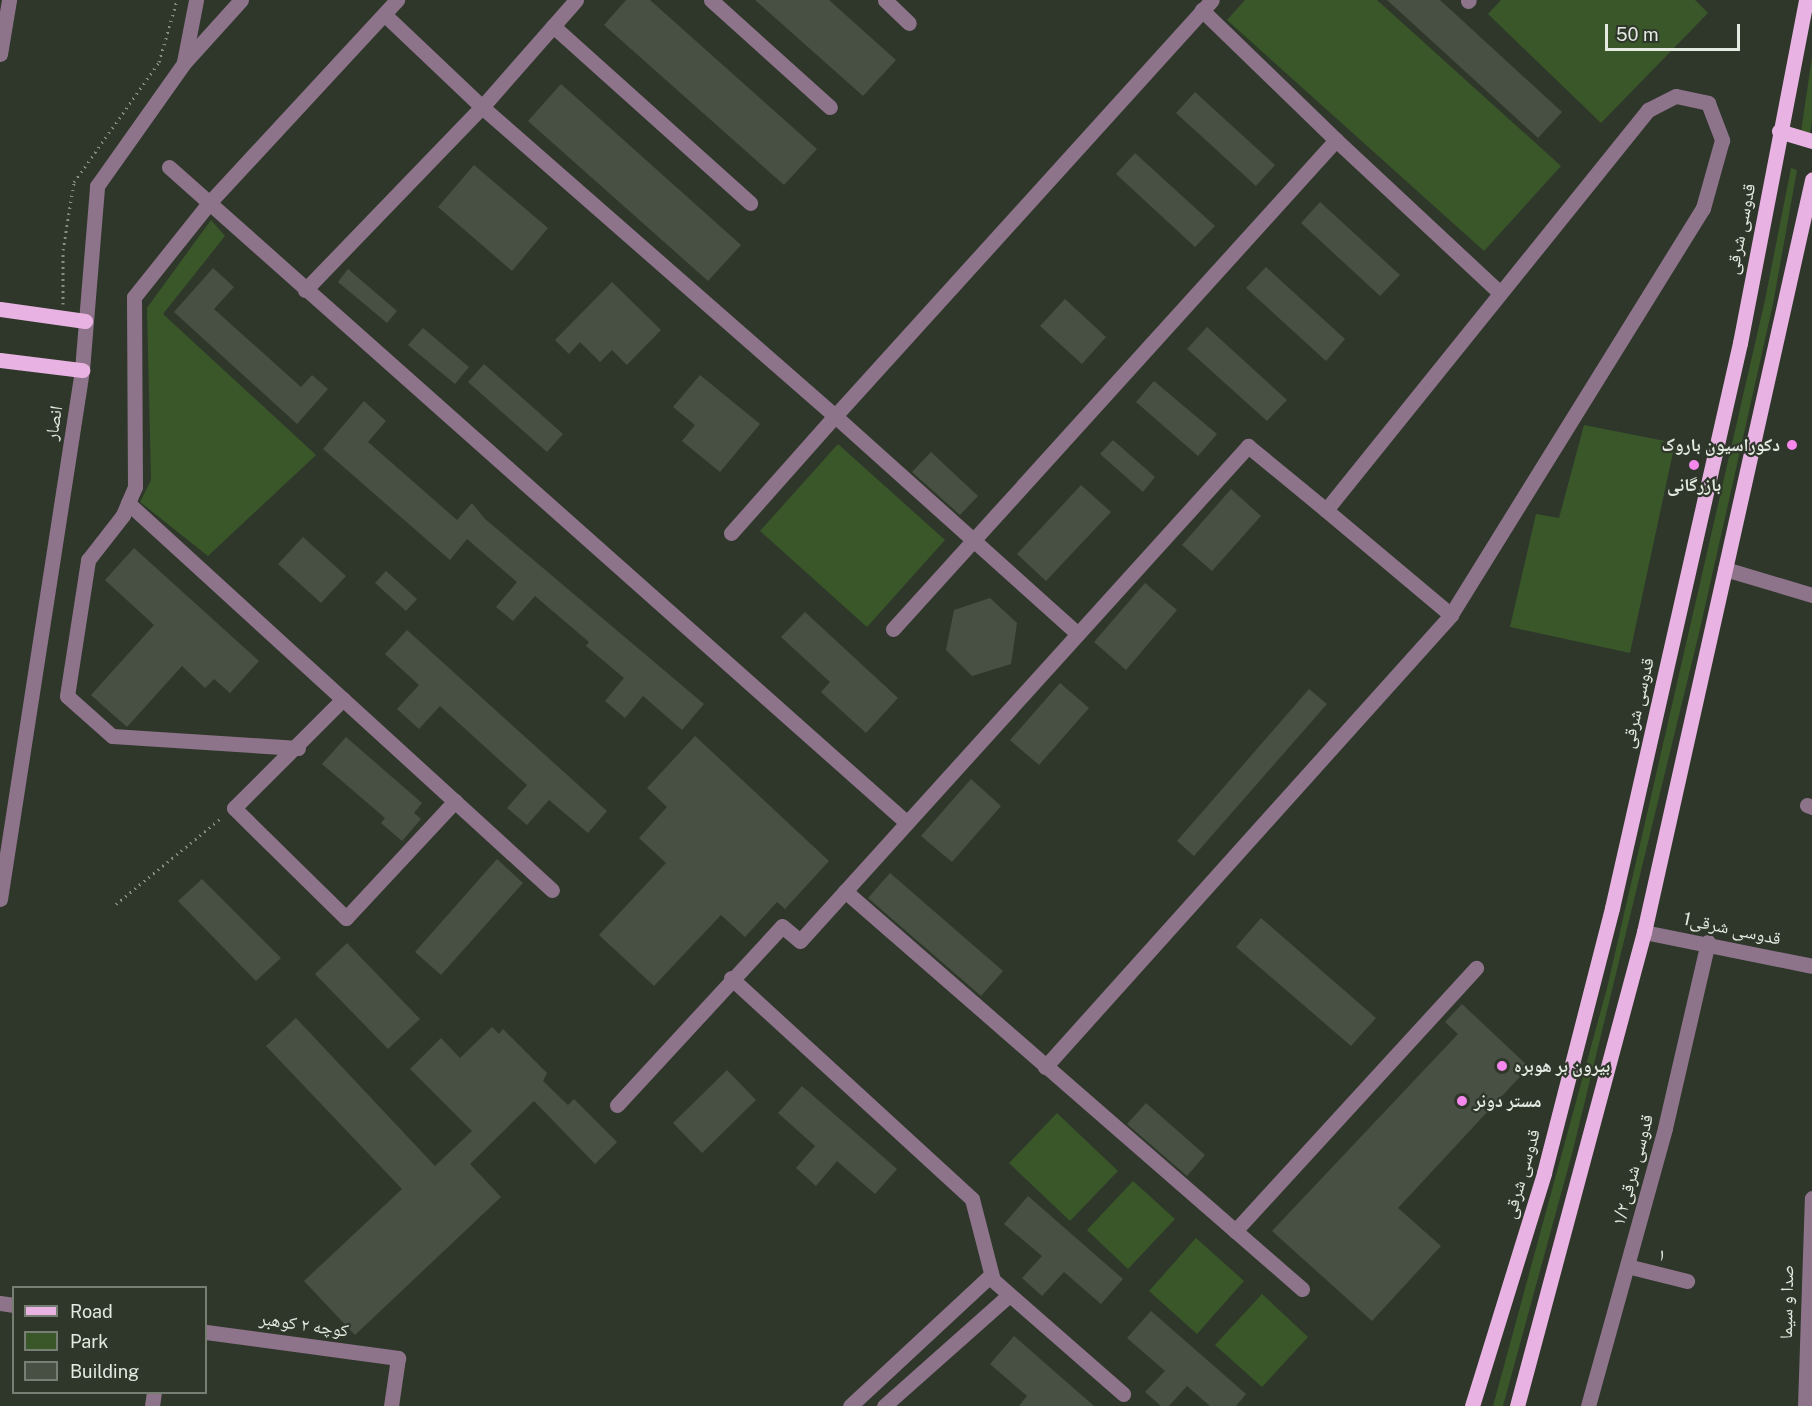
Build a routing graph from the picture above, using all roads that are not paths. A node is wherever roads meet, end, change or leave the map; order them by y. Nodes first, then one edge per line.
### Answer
1 (9, 0) edge
2 (196, 0) edge
3 (241, 0) edge
4 (397, 0) edge
5 (576, 0) edge
6 (711, 0) edge
7 (885, 0) edge
8 (1806, 0) edge
9 (1207, 5) edge
10 (384, 14) junction
11 (909, 23) dead end
12 (554, 26) junction
13 (0, 54) edge
14 (184, 63) junction
15 (482, 107) junction
16 (830, 107) dead end
17 (1779, 131) junction
18 (1336, 140) junction
19 (1812, 141) edge
20 (169, 167) dead end
21 (1812, 180) edge
22 (209, 203) junction
23 (750, 203) dead end
24 (305, 290) junction
25 (1500, 293) junction
26 (0, 309) edge
27 (85, 321) junction
28 (0, 360) edge
29 (82, 370) junction
30 (835, 416) junction
31 (128, 503) junction
32 (1326, 510) junction
33 (731, 533) dead end
34 (973, 541) junction
35 (1725, 569) junction
36 (1812, 596) edge
37 (1451, 615) junction
38 (892, 629) dead end
39 (1078, 634) junction
40 (343, 699) junction
41 (298, 748) junction
42 (455, 801) junction
43 (907, 823) junction
44 (552, 890) dead end
45 (845, 891) junction
46 (0, 898) edge
47 (1644, 932) junction
48 (1708, 942) junction
49 (1812, 966) edge
50 (1476, 968) dead end
51 (731, 978) junction
52 (1044, 1067) junction
53 (617, 1105) dead end
54 (1812, 1203) edge
55 (1235, 1231) junction
56 (1627, 1266) junction
57 (1809, 1268) edge
58 (992, 1275) junction
59 (1687, 1281) dead end
60 (1302, 1289) dead end
61 (1008, 1296) junction
62 (1809, 1323) edge
63 (207, 1332) edge
64 (1809, 1381) edge
65 (1123, 1394) dead end
66 (391, 1406) edge
67 (850, 1406) edge
68 (884, 1406) edge
69 (1472, 1406) edge
70 (1516, 1406) edge
71 (1588, 1406) edge
72 (1805, 1406) edge

1 - 13 street
2 - 14 street
3 - 14 street, انصار
4 - 10 street
5 - 12 street
6 - 16 street
7 - 11 street
8 - 17 main road, قدوسی شرقی
9 - 18 street
9 - 30 street
10 - 15 street
10 - 22 street
12 - 15 street
12 - 23 street
14 - 27 street, انصار
15 - 24 street
15 - 30 street
17 - 19 main road
17 - 69 main road, قدوسی شرقی
18 - 25 street
18 - 34 street
20 - 22 street
21 - 35 main road
22 - 24 street
22 - 31 street
24 - 43 street
25 - 32 street
25 - 37 street
26 - 27 main road
27 - 29 street, انصار
28 - 29 main road
29 - 46 street, انصار
30 - 33 street
30 - 34 street
31 - 40 street
31 - 41 street
32 - 37 street
32 - 39 street
34 - 38 street
34 - 39 street
35 - 36 street
35 - 47 main road
37 - 52 street
39 - 43 street
40 - 41 street
40 - 42 street
41 - 42 street
42 - 44 street
43 - 45 street
45 - 51 street
45 - 52 street
47 - 48 street, 1قدوسی شرقی
47 - 70 main road
48 - 49 street, 1قدوسی شرقی
48 - 56 street, قدوسی شرقی۱/۲
50 - 55 street
51 - 53 street
51 - 58 street
52 - 55 street
54 - 57 street, صدا و سیما
55 - 60 street
56 - 59 street, ۱
56 - 71 street, قدوسی شرقی۱/۲
57 - 62 street, صدا و سیما
58 - 61 street
58 - 67 street
61 - 65 street
61 - 68 street
62 - 64 street, صدا و سیما
63 - 66 street, کوچه ۲ کوهبر
64 - 72 street, صدا و سیما

